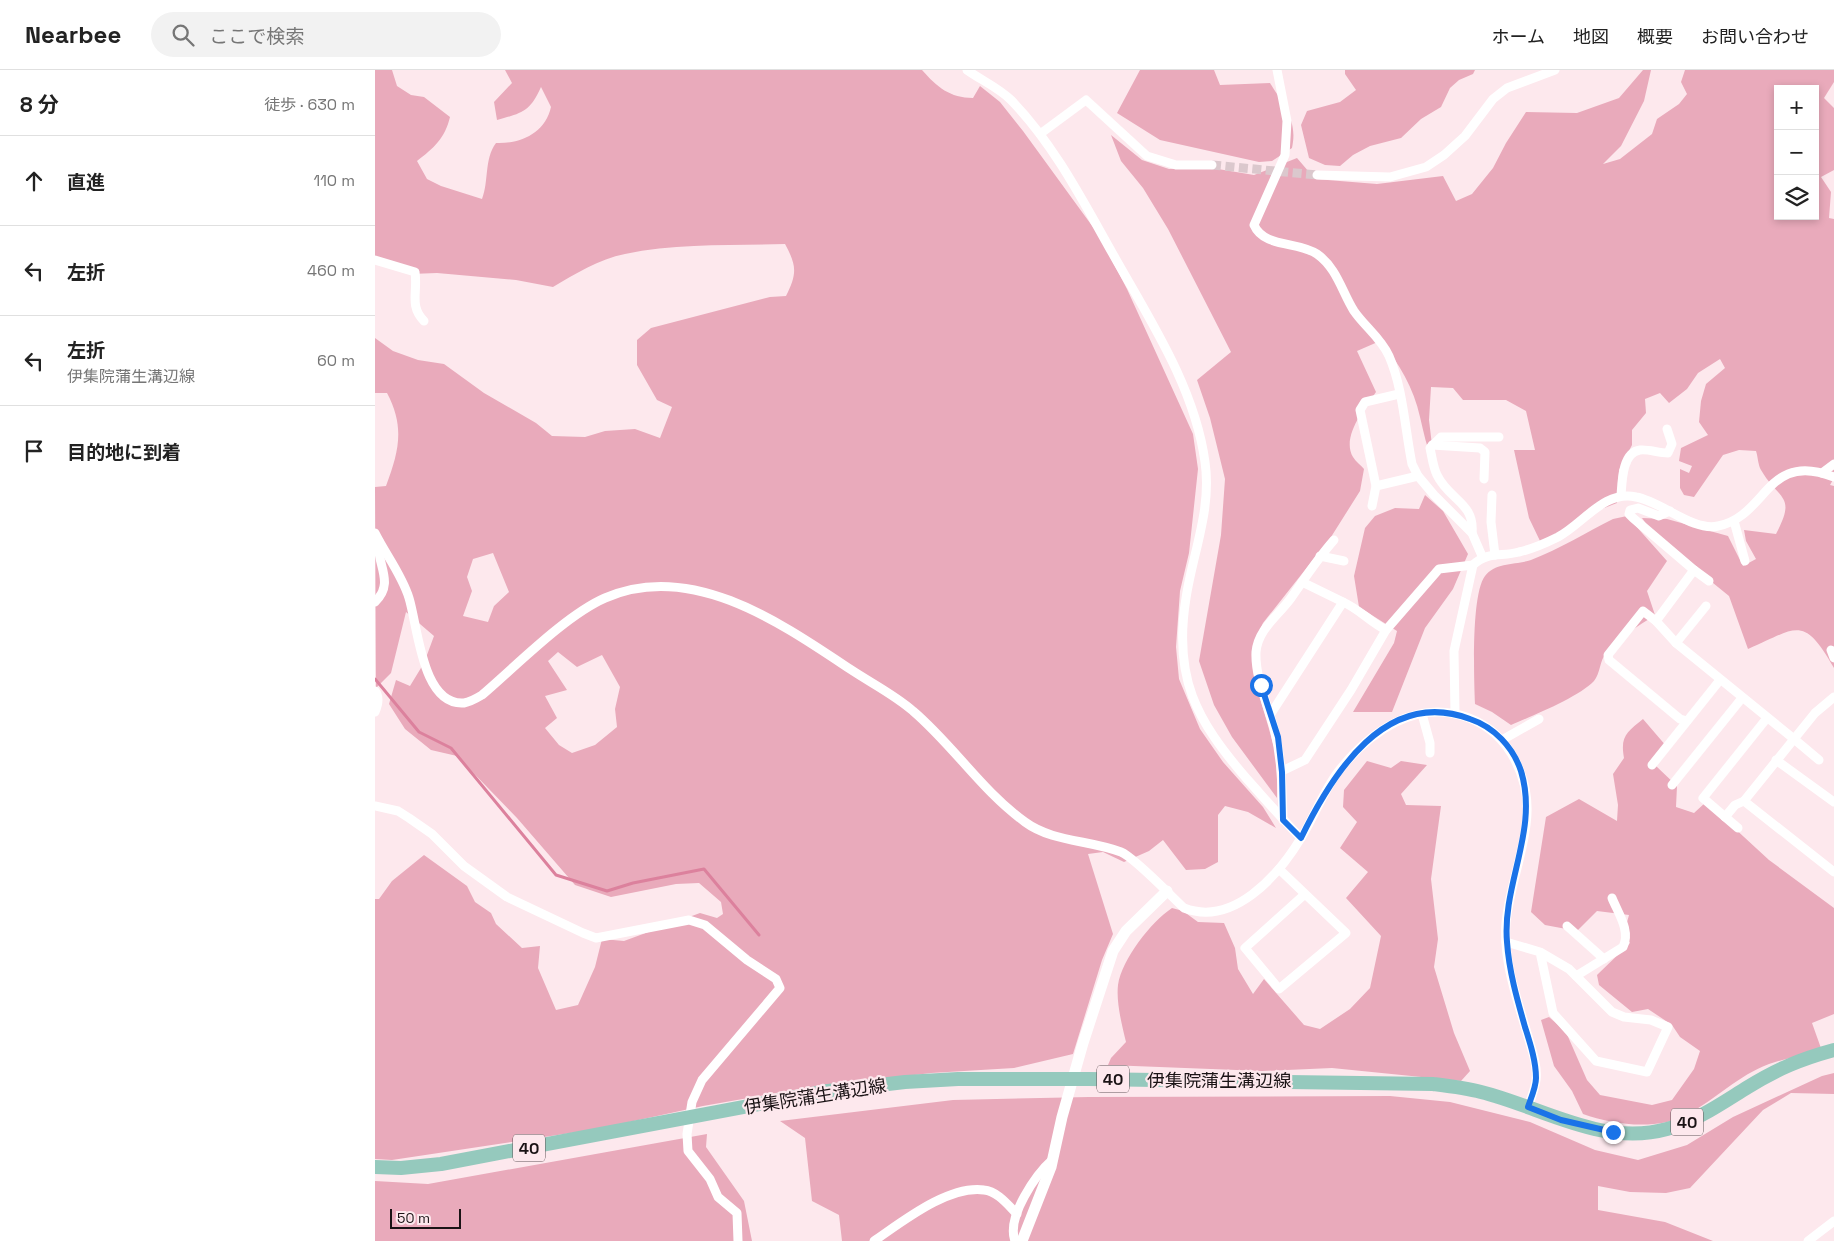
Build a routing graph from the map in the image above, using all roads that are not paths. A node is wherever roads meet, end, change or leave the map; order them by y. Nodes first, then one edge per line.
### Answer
1 (967, 70) edge
2 (1277, 70) edge
3 (1555, 70) edge
4 (1039, 134) junction
5 (1212, 165) tunnel mouth
6 (1317, 175) tunnel mouth
7 (375, 260) edge
8 (424, 321) dead end
9 (1399, 394) junction
10 (1667, 429) dead end
11 (1499, 437) dead end
12 (1432, 445) junction
13 (1834, 464) edge
14 (1822, 473) junction
15 (1418, 476) junction
16 (1834, 477) edge
17 (1484, 479) dead end
18 (1376, 486) junction
19 (1492, 495) dead end
20 (1621, 496) junction
21 (1372, 506) dead end
22 (1670, 511) junction
23 (1734, 522) junction
24 (1472, 533) junction
25 (377, 537) edge
26 (1334, 540) dead end
27 (1495, 555) junction
28 (1320, 556) junction
29 (1482, 556) junction
30 (1344, 561) dead end
31 (1745, 561) dead end
32 (1473, 565) junction
33 (1694, 570) junction
34 (1709, 581) dead end
35 (1302, 582) junction
36 (375, 602) edge
37 (1343, 602) junction
38 (1706, 606) dead end
39 (1656, 621) junction
40 (1386, 630) junction
41 (1676, 643) junction
42 (1720, 680) junction
43 (375, 691) edge
44 (1834, 697) edge
45 (1742, 698) junction
46 (375, 712) edge
47 (1422, 714) junction
48 (1455, 714) junction
49 (1270, 716) junction
50 (1539, 718) dead end
51 (1767, 718) junction
52 (1687, 722) junction
53 (1502, 740) junction
54 (1794, 740) junction
55 (1430, 753) dead end
56 (1776, 760) junction
57 (1819, 760) dead end
58 (1652, 765) dead end
59 (1282, 772) junction
60 (1672, 785) dead end
61 (1744, 801) junction
62 (1834, 802) edge
63 (375, 806) edge
64 (1725, 817) junction
65 (1283, 820) junction
66 (1738, 828) dead end
67 (1301, 838) junction
68 (1279, 869) junction
69 (1834, 872) edge
70 (1167, 891) junction
71 (1305, 894) junction
72 (1612, 898) dead end
73 (1567, 926) dead end
74 (1507, 942) junction
75 (1539, 952) junction
76 (1604, 959) junction
77 (1576, 976) junction
78 (1834, 1050) edge
79 (1528, 1107) junction
80 (1053, 1159) junction
81 (375, 1167) edge
82 (1017, 1214) junction
83 (1834, 1221) edge
84 (738, 1241) edge
85 (874, 1241) edge
86 (1015, 1241) edge
87 (1022, 1241) edge
88 (1808, 1241) edge

1 - 4 street
2 - 9 street
3 - 6 street
4 - 5 street
4 - 65 street
7 - 8 street
9 - 15 street
9 - 18 street
10 - 20 street
11 - 12 street
12 - 17 street
12 - 24 street
13 - 14 street
14 - 16 street
14 - 23 street
15 - 18 street
15 - 24 street
18 - 21 street
19 - 27 street
20 - 22 street
20 - 27 street
22 - 23 street
22 - 33 street
23 - 31 street
24 - 29 street
25 - 36 street
25 - 70 street
26 - 28 street
27 - 29 street
28 - 30 street
28 - 35 street
29 - 32 street
32 - 40 street
32 - 48 street
33 - 34 street
33 - 39 street
35 - 37 street
35 - 49 street
37 - 40 street
37 - 49 street
38 - 41 street
39 - 41 street
39 - 52 street
40 - 59 street
41 - 42 street
42 - 45 street
42 - 52 street
43 - 46 street
44 - 54 street
45 - 51 street
45 - 60 street
47 - 48 street
47 - 55 street
47 - 67 street
48 - 53 street
49 - 59 street
50 - 53 street
51 - 54 street
51 - 64 street
52 - 58 street
53 - 74 street
54 - 56 street
54 - 57 street
56 - 61 street
56 - 62 street
59 - 65 street
61 - 64 street
61 - 69 street
63 - 84 street
64 - 66 street
65 - 67 street
67 - 68 street
68 - 70 street
68 - 71 street
70 - 80 street
71 - 71 street
72 - 76 street
73 - 76 street
74 - 75 street
74 - 79 street
75 - 77 street
75 - 77 street
76 - 77 street
78 - 79 main road, 伊集院蒲生溝辺線 / 40
79 - 81 main road, 伊集院蒲生溝辺線 / 40
80 - 82 street
80 - 87 street
82 - 85 street
82 - 86 street
83 - 88 street

